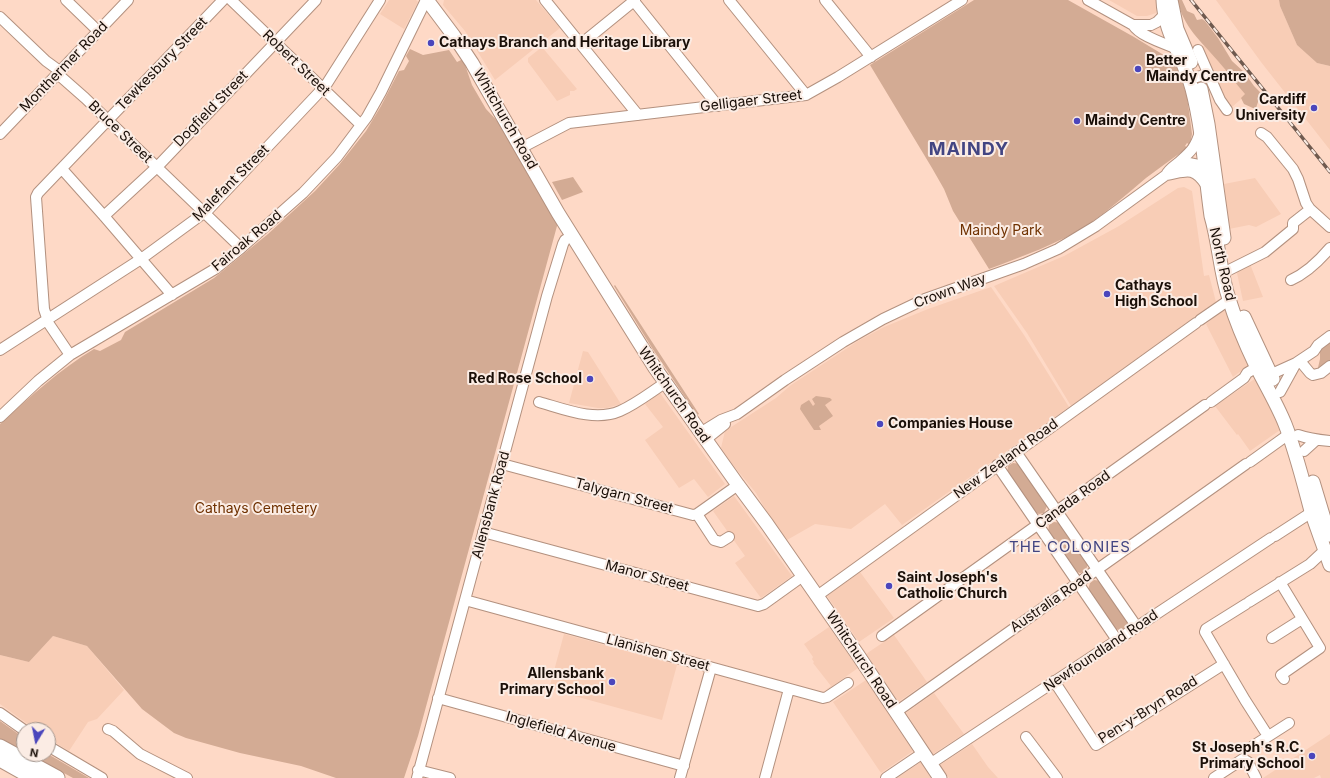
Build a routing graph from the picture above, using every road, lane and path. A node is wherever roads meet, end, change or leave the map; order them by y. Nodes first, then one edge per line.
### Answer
1 (66, 0) edge
2 (128, 0) edge
3 (223, 0) edge
4 (231, 0) edge
5 (316, 0) edge
6 (380, 0) edge
7 (426, 0) edge
8 (545, 0) edge
9 (634, 0) edge
10 (729, 0) edge
11 (825, 0) edge
12 (962, 0) edge
13 (1088, 0) edge
14 (1163, 0) edge
15 (1171, 0) edge
16 (1164, 15) junction
17 (0, 17) edge
18 (1133, 25) junction
19 (98, 31) junction
20 (275, 43) junction
21 (581, 44) junction
22 (1175, 48) junction
23 (1198, 50) dead end
24 (871, 57) junction
25 (59, 72) junction
26 (1203, 75) junction
27 (323, 89) junction
28 (806, 95) junction
29 (718, 106) junction
30 (1227, 110) dead end
31 (638, 115) junction
32 (0, 118) edge
33 (108, 120) junction
34 (361, 125) junction
35 (8, 126) junction
36 (1200, 132) junction
37 (1261, 133) dead end
38 (0, 134) edge
39 (521, 148) junction
40 (1179, 162) junction
41 (157, 167) junction
42 (1205, 168) junction
43 (62, 169) junction
44 (1166, 175) junction
45 (1211, 182) junction
46 (1307, 212) dead end
47 (205, 213) junction
48 (104, 216) junction
49 (1330, 227) edge
50 (572, 236) junction
51 (242, 248) junction
52 (1330, 248) edge
53 (141, 259) junction
54 (1229, 270) junction
55 (1291, 280) dead end
56 (172, 295) junction
57 (1229, 300) junction
58 (48, 320) junction
59 (1330, 336) edge
60 (0, 350) edge
61 (70, 356) junction
62 (1298, 362) junction
63 (1330, 366) edge
64 (1268, 380) junction
65 (665, 383) junction
66 (539, 402) dead end
67 (0, 416) edge
68 (1293, 435) junction
69 (703, 436) junction
70 (1315, 441) junction
71 (1330, 441) edge
72 (1304, 451) junction
73 (1016, 452) junction
74 (502, 464) junction
75 (997, 466) junction
76 (738, 485) junction
77 (1057, 511) junction
78 (1312, 512) junction
79 (697, 514) junction
80 (1038, 525) junction
81 (483, 532) junction
82 (729, 536) dead end
83 (1330, 538) edge
84 (1325, 550) junction
85 (1310, 564) junction
86 (1330, 565) edge
87 (1330, 568) edge
88 (1097, 569) junction
89 (804, 576) junction
90 (1280, 582) junction
91 (1078, 583) junction
92 (817, 596) junction
93 (465, 600) junction
94 (1302, 619) junction
95 (1137, 627) junction
96 (882, 636) dead end
97 (1272, 638) dead end
98 (1117, 640) junction
99 (1224, 664) junction
100 (712, 668) junction
101 (1284, 679) dead end
102 (1054, 682) junction
103 (848, 683) dead end
104 (789, 689) junction
105 (438, 698) junction
106 (896, 712) junction
107 (0, 713) edge
108 (1289, 723) dead end
109 (16, 724) edge
110 (108, 729) dead end
111 (1268, 736) junction
112 (1026, 737) dead end
113 (1253, 746) dead end
114 (0, 747) edge
115 (56, 751) edge
116 (923, 753) junction
117 (0, 760) edge
118 (930, 764) junction
119 (684, 766) junction
120 (418, 774) edge
121 (34, 778) edge
122 (57, 778) edge
123 (102, 778) edge
124 (187, 778) edge
125 (450, 778) edge
126 (680, 778) edge
127 (764, 778) edge
128 (886, 778) edge
129 (940, 778) edge
130 (1057, 778) edge
131 (1214, 778) edge
132 (1256, 778) edge

1 - 19 street
2 - 19 street, Monthermer Road
3 - 33 street, Tewkesbury Street
4 - 20 street, Robert Street
5 - 20 street, Dogfield Street
6 - 27 street, Malefant Street
7 - 34 street, Fairoak Road
7 - 39 main road, Whitchurch Road
8 - 21 street
9 - 21 street
9 - 29 street
10 - 28 street
11 - 24 street
12 - 24 street, Gelligaer Street
13 - 18 street
14 - 16 main road, North Road
15 - 26 main road, North Road
16 - 18 street
16 - 22 main road, North Road
17 - 25 street, Bruce Street
18 - 22 street
19 - 25 street, Monthermer Road
20 - 27 street, Robert Street
20 - 41 street, Dogfield Street
21 - 31 street
22 - 36 main road, North Road
23 - 26 street
24 - 28 street, Gelligaer Street
25 - 33 street, Bruce Street
25 - 35 street, Monthermer Road
26 - 30 street
26 - 45 main road, North Road
27 - 34 street, Robert Street
27 - 47 street, Malefant Street
28 - 29 street, Gelligaer Street
29 - 31 street, Gelligaer Street
31 - 39 street, Gelligaer Street
32 - 35 street
33 - 41 street, Bruce Street
33 - 43 street, Tewkesbury Street
34 - 51 street, Fairoak Road
35 - 38 street, Monthermer Road
36 - 40 street, Crown Way
36 - 42 main road, North Road
37 - 49 street
39 - 50 main road, Whitchurch Road
40 - 42 street
40 - 44 street, Crown Way
41 - 47 street, Bruce Street
41 - 48 street, Dogfield Street
42 - 45 main road, North Road
43 - 48 street
43 - 58 street, Tewkesbury Street
44 - 45 street, Crown Way
44 - 69 street, Crown Way
45 - 54 main road, North Road
45 - 57 main road, North Road
46 - 54 street
47 - 51 street, Bruce Street
47 - 53 street, Malefant Street
48 - 53 street
50 - 65 main road, Whitchurch Road
50 - 74 street, Allensbank Road
51 - 56 street, Fairoak Road
52 - 55 street
53 - 56 street
53 - 58 street, Malefant Street
54 - 64 main road, North Road
56 - 61 street, Fairoak Road
57 - 64 main road, North Road
57 - 73 street, New Zealand Road
58 - 60 street, Malefant Street
58 - 61 street
59 - 62 street
61 - 67 street, Fairoak Road
62 - 63 street
62 - 64 street
62 - 64 street
64 - 68 main road, North Road
64 - 77 street, Canada Road
65 - 66 street
65 - 69 main road, Whitchurch Road
68 - 70 street
68 - 72 main road, North Road
68 - 78 main road, North Road
68 - 88 street, Australia Road
69 - 76 main road, Whitchurch Road
70 - 71 street
70 - 72 street
72 - 83 main road, North Road
73 - 75 street, New Zealand Road
73 - 77 street
74 - 79 street, Talygarn Street
74 - 81 street, Allensbank Road
75 - 80 street
75 - 92 street, New Zealand Road
76 - 79 street
76 - 89 main road, Whitchurch Road
77 - 80 street, Canada Road
77 - 88 street
78 - 84 main road, North Road
78 - 95 street, Newfoundland Road
79 - 82 street
80 - 91 street
80 - 96 street, Canada Road
81 - 89 street, Manor Street
81 - 93 street, Allensbank Road
84 - 85 street
84 - 86 main road, North Road
85 - 87 street
85 - 90 street
88 - 91 street, Australia Road
88 - 95 street
89 - 92 main road, Whitchurch Road
90 - 94 street
90 - 99 street
91 - 98 street
91 - 106 street, Australia Road
92 - 106 main road, Whitchurch Road
93 - 100 street, Llanishen Street
93 - 105 street, Allensbank Road
94 - 97 street
94 - 101 street
95 - 98 street, Newfoundland Road
98 - 102 street, Newfoundland Road
99 - 102 street, Pen-y-Bryn Road
99 - 111 street
100 - 104 street, Llanishen Street
100 - 119 street
102 - 118 street, Newfoundland Road
103 - 104 street, Llanishen Street
104 - 127 street
105 - 119 street, Inglefield Avenue
105 - 120 street, Allensbank Road
106 - 116 main road, Whitchurch Road
107 - 109 street
108 - 111 street
110 - 124 street
111 - 113 street
112 - 130 street
114 - 122 highway
115 - 123 street
116 - 118 main road, Whitchurch Road
116 - 128 street
117 - 121 highway
118 - 129 main road, Whitchurch Road
119 - 126 street
120 - 125 street
131 - 132 street

